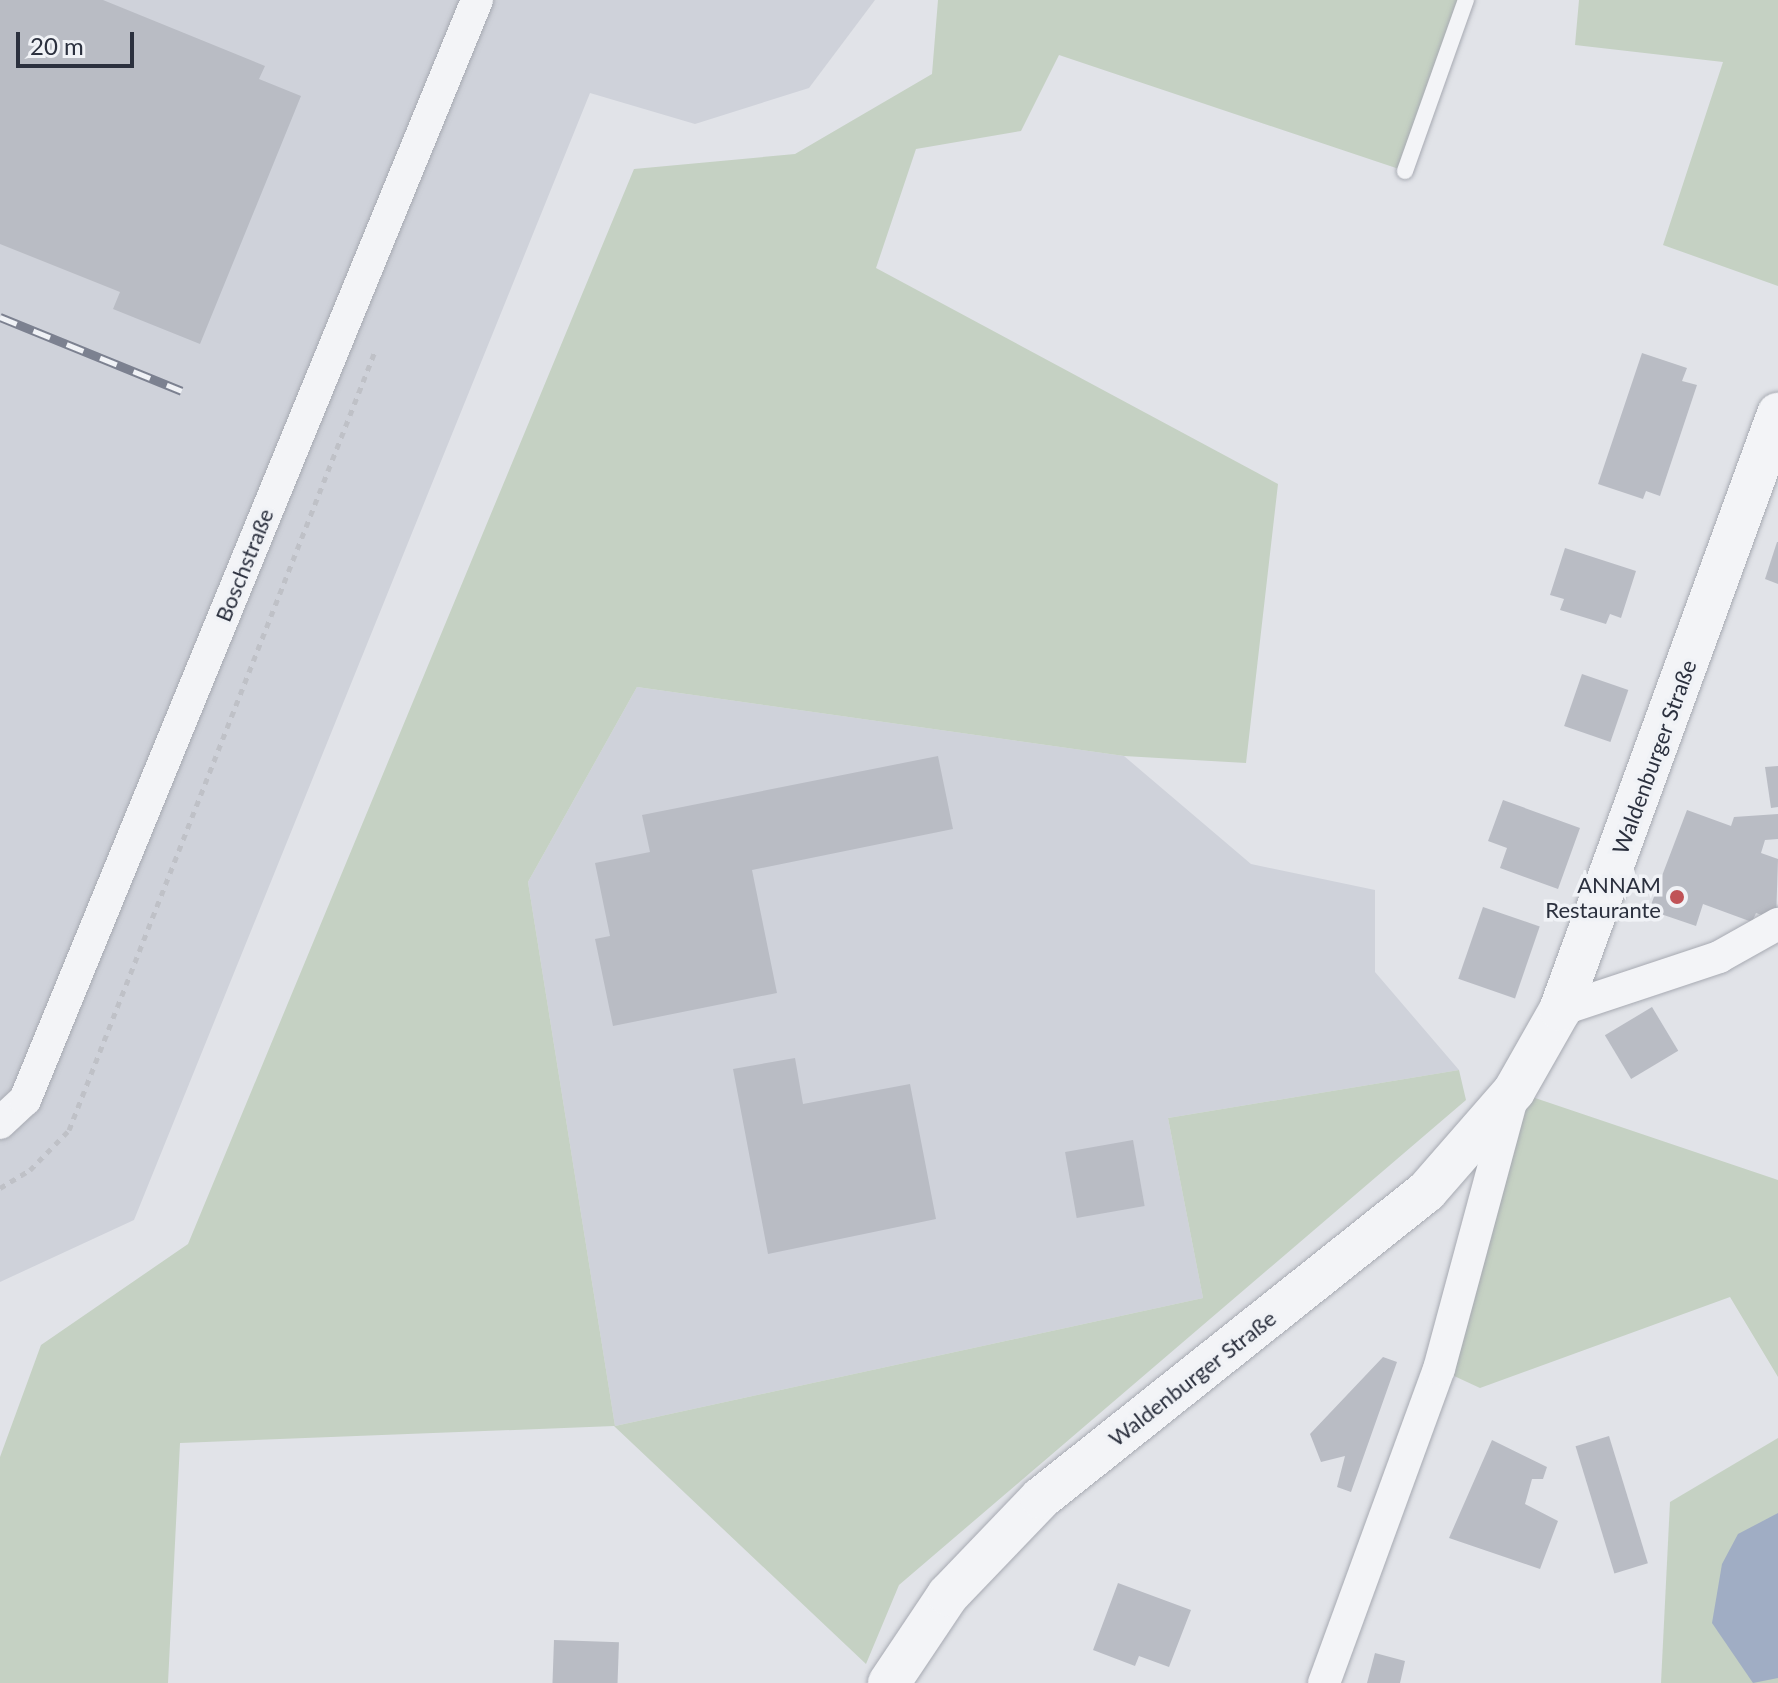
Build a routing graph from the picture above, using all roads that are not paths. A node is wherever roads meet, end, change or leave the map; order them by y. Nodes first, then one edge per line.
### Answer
1 (477, 0) edge
2 (1466, 0) edge
3 (1405, 171) dead end
4 (1778, 414) edge
5 (1778, 924) edge
6 (1560, 1010) junction
7 (1514, 1091) junction
8 (0, 1123) edge
9 (889, 1683) edge
10 (1324, 1683) edge

1 - 8 street, Boschstraße
2 - 3 lane
4 - 6 street, Waldenburger Straße
5 - 6 street
6 - 7 street, Waldenburger Straße
7 - 9 street, Waldenburger Straße
7 - 10 street, Waldenburger Straße

